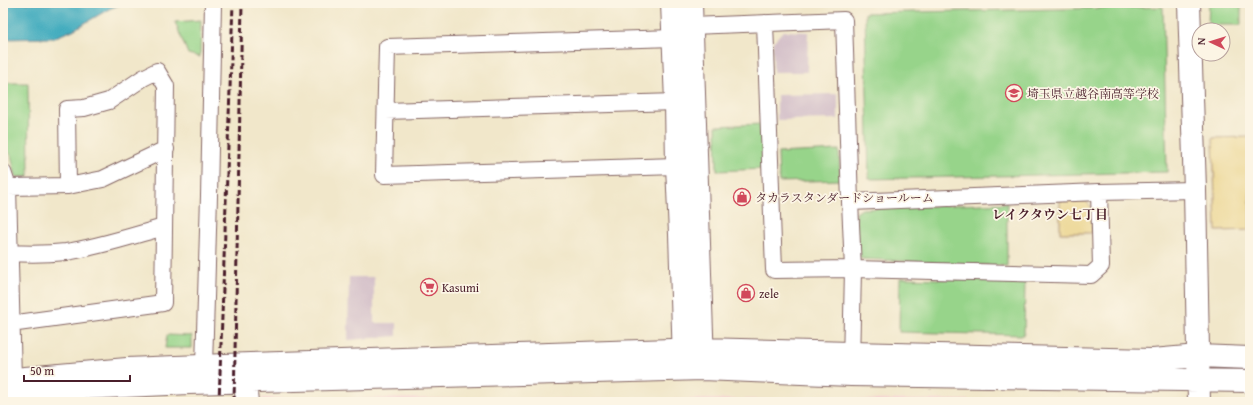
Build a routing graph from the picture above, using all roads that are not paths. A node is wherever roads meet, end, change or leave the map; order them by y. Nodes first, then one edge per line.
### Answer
1 (672, 3) edge
2 (691, 3) edge
3 (1189, 3) edge
4 (213, 7) edge
5 (765, 23) junction
6 (683, 32) junction
7 (676, 102) junction
8 (386, 111) junction
9 (166, 149) junction
10 (676, 166) junction
11 (5, 179) edge
12 (68, 186) junction
13 (1195, 190) junction
14 (1099, 192) junction
15 (850, 202) junction
16 (164, 227) junction
17 (10, 254) junction
18 (853, 269) junction
19 (7, 325) edge
20 (851, 353) junction
21 (1198, 356) junction
22 (1250, 358) edge
23 (693, 359) junction
24 (204, 366) junction
25 (851, 375) junction
26 (8, 379) edge
27 (1199, 380) junction
28 (1250, 381) edge
29 (246, 392) edge
30 (82, 395) edge
31 (3, 398) edge
32 (1199, 402) edge

1 - 6 street
2 - 6 street
3 - 13 street
4 - 24 street
5 - 6 street
5 - 15 street
5 - 18 street
6 - 7 street
6 - 8 street
6 - 23 street
7 - 8 street
7 - 10 street
8 - 10 street
9 - 12 street
9 - 12 street
9 - 16 street
10 - 23 street
11 - 12 street
11 - 17 street
13 - 14 street
13 - 21 street
14 - 15 street
14 - 18 street
15 - 18 street
16 - 17 street
16 - 19 street
17 - 19 street
18 - 20 street
19 - 26 street
20 - 21 street
20 - 23 street
20 - 25 street
21 - 22 street
21 - 27 street
23 - 24 street
23 - 25 street
23 - 29 street
24 - 26 street
25 - 27 street
27 - 28 street
27 - 32 street
29 - 30 street
30 - 31 street

